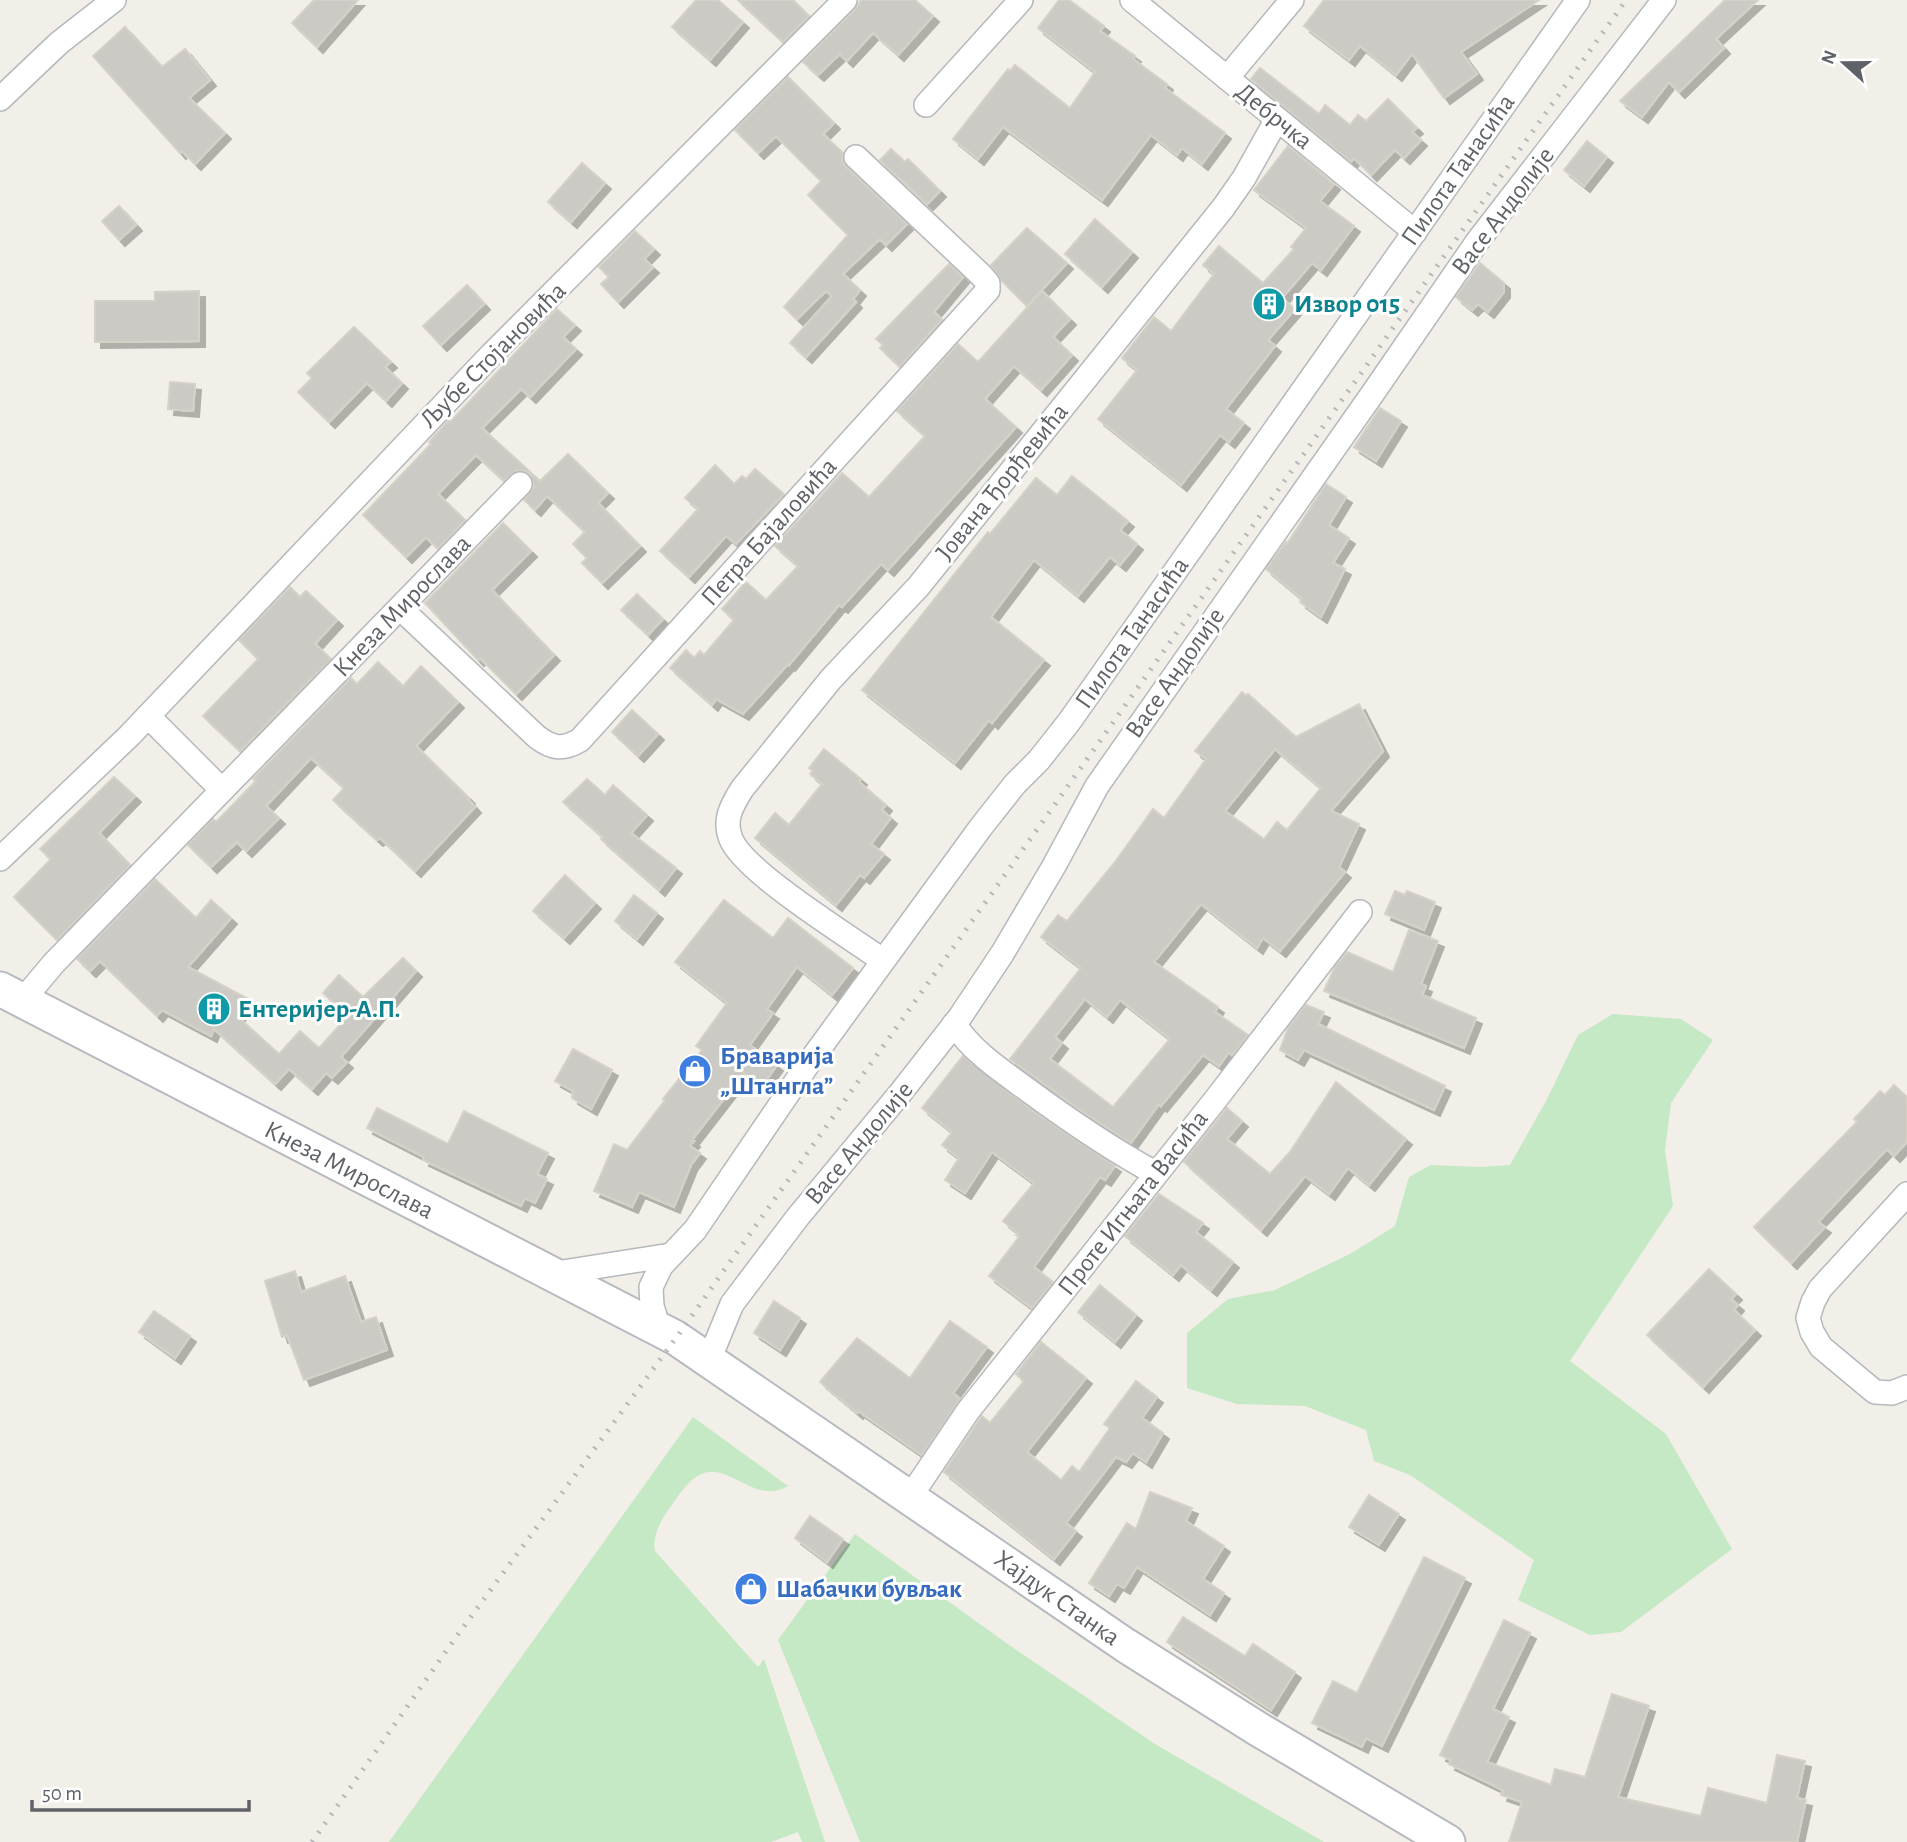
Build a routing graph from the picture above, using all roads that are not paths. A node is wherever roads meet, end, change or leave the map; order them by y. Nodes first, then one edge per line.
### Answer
1 (114, 0) edge
2 (845, 0) edge
3 (1021, 0) edge
4 (1132, 0) edge
5 (1292, 0) edge
6 (1578, 0) edge
7 (1664, 0) edge
8 (1227, 78) junction
9 (0, 99) edge
10 (926, 106) dead end
11 (1277, 119) junction
12 (856, 157) dead end
13 (1415, 232) junction
14 (520, 484) dead end
15 (400, 608) junction
16 (148, 716) junction
17 (222, 790) junction
18 (0, 859) edge
19 (1360, 912) dead end
20 (882, 960) junction
21 (11, 995) edge
22 (954, 1024) junction
23 (1155, 1174) junction
24 (1907, 1194) edge
25 (671, 1255) junction
26 (550, 1274) junction
27 (668, 1334) junction
28 (709, 1360) junction
29 (1907, 1387) edge
30 (910, 1497) junction
31 (1448, 1842) edge

1 - 9 street
2 - 16 street, Љубе Стојановића
3 - 10 street
4 - 8 street, Дебрчка
5 - 8 street
6 - 13 street, Пилота Танасића
7 - 22 street, Васе Андолије
8 - 11 street, Дебрчка
11 - 13 street, Дебрчка
11 - 20 street, Јована Ђорђевића
12 - 15 street, Петра Бајаловића
13 - 20 street, Пилота Танасића
14 - 15 street, Кнеза Мирослава
15 - 17 street, Кнеза Мирослава
16 - 17 street
16 - 18 street, Љубе Стојановића
17 - 21 street, Кнеза Мирослава
19 - 23 street, Проте Игњата Васића
20 - 25 street, Пилота Танасића
21 - 26 street, Кнеза Мирослава
22 - 23 street
22 - 28 street, Васе Андолије
23 - 30 street, Проте Игњата Васића
24 - 29 street
25 - 26 street
25 - 27 street, Пилота Танасића
26 - 27 street, Кнеза Мирослава
27 - 28 street, Хајдук Станка
28 - 30 street, Хајдук Станка
30 - 31 street, Хајдук Станка

